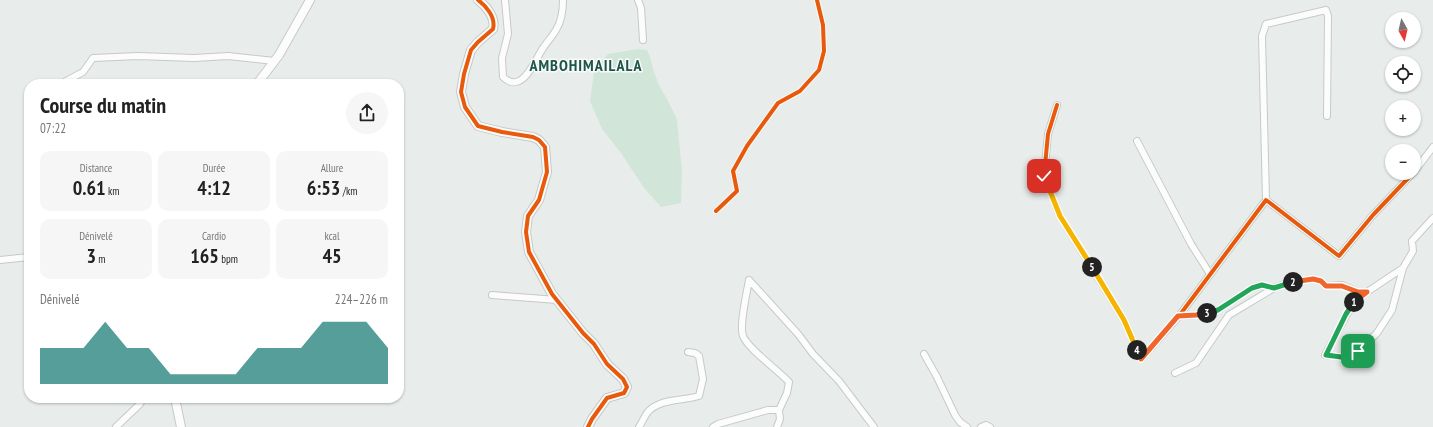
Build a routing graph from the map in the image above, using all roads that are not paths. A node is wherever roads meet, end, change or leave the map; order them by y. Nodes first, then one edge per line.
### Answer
1 (310, 0) edge
2 (478, 0) edge
3 (506, 0) edge
4 (563, 0) edge
5 (638, 0) edge
6 (643, 40) dead end
7 (274, 61) junction
8 (70, 79) edge
9 (261, 79) edge
10 (1056, 105) dead end
11 (1327, 116) dead end
12 (1137, 141) dead end
13 (1433, 147) edge
14 (1421, 163) edge
15 (1406, 180) edge
16 (1266, 200) junction
17 (1433, 218) edge
18 (24, 258) edge
19 (0, 260) edge
20 (1403, 268) junction
21 (1210, 274) junction
22 (1274, 288) junction
23 (1367, 292) junction
24 (492, 295) dead end
25 (557, 300) junction
26 (1178, 316) junction
27 (688, 352) dead end
28 (924, 354) dead end
29 (1175, 373) dead end
30 (140, 403) edge
31 (176, 403) edge
32 (779, 410) junction
33 (116, 427) edge
34 (181, 427) edge
35 (588, 427) edge
36 (639, 427) edge
37 (713, 427) edge
38 (777, 427) edge
39 (874, 427) edge
40 (967, 427) edge
41 (981, 427) edge
42 (990, 427) edge

1 - 7 street
2 - 25 street
3 - 4 street
5 - 6 street
7 - 8 street
7 - 9 street
10 - 26 street
11 - 16 street
12 - 21 street
13 - 14 street
15 - 16 street
16 - 21 street
17 - 20 street
18 - 19 street
20 - 23 street
20 - 23 street
21 - 26 street
22 - 23 street
22 - 26 street
22 - 29 street
24 - 25 street
25 - 35 street
27 - 36 street
28 - 40 street
30 - 33 street
31 - 34 street
32 - 37 street
32 - 38 street
32 - 39 street
41 - 42 street

